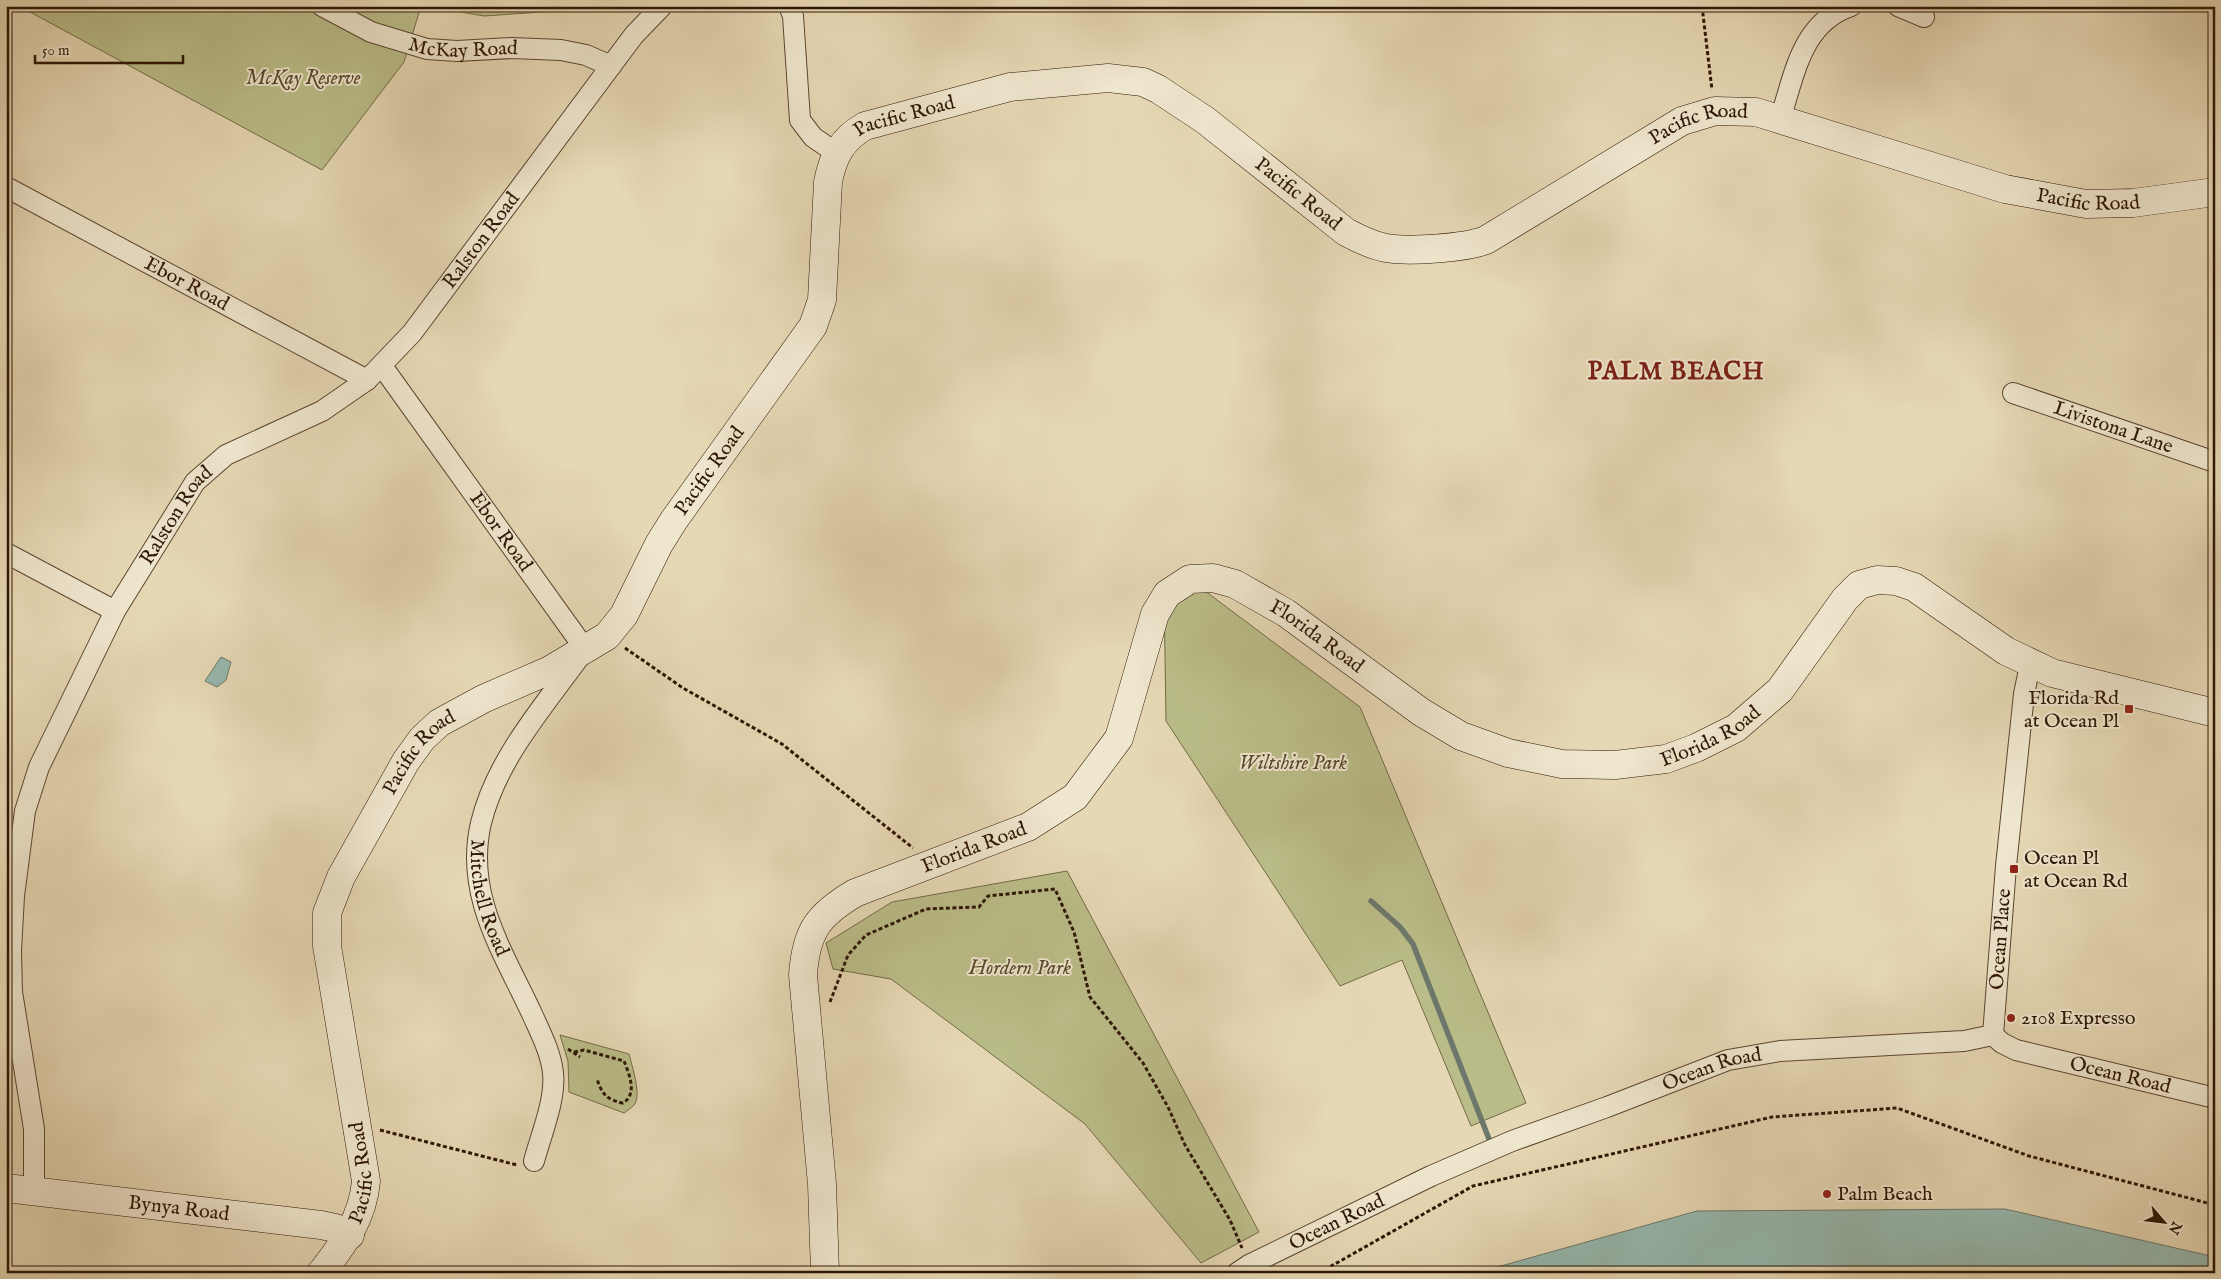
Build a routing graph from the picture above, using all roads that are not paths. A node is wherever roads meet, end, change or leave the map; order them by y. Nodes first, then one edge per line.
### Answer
1 (322, 6) edge
2 (662, 6) edge
3 (789, 6) edge
4 (1851, 6) edge
5 (1898, 6) edge
6 (1924, 17) dead end
7 (611, 66) junction
8 (1780, 119) junction
9 (836, 153) junction
10 (6, 187) edge
11 (2215, 192) edge
12 (382, 366) junction
13 (367, 380) junction
14 (2013, 393) dead end
15 (2215, 462) edge
16 (6, 553) edge
17 (115, 611) junction
18 (596, 642) junction
19 (2030, 665) junction
20 (2215, 713) edge
21 (1992, 1035) junction
22 (2215, 1098) edge
23 (534, 1161) road end
24 (6, 1188) edge
25 (34, 1191) junction
26 (350, 1235) junction
27 (1243, 1269) edge
28 (321, 1273) edge
29 (825, 1273) edge

1 - 7 street, McKay Road
2 - 7 street, Ralston Road
3 - 9 street
4 - 8 street
5 - 6 street
7 - 12 street, Ralston Road
8 - 9 street, Pacific Road
8 - 11 street, Pacific Road
9 - 18 street, Pacific Road
10 - 13 street, Ebor Road
12 - 13 street, Ralston Road
12 - 18 street, Ebor Road
13 - 17 street, Ralston Road
14 - 15 street, Livistona Lane
16 - 17 street
17 - 25 street, Ralston Road
18 - 23 street, Mitchell Road
18 - 26 street, Pacific Road
19 - 20 street, Florida Road
19 - 21 street, Ocean Place
19 - 29 street, Florida Road
21 - 22 street, Ocean Road
21 - 27 street, Ocean Road
24 - 25 street, Bynya Road
25 - 26 street, Bynya Road
26 - 28 street, Pacific Road

